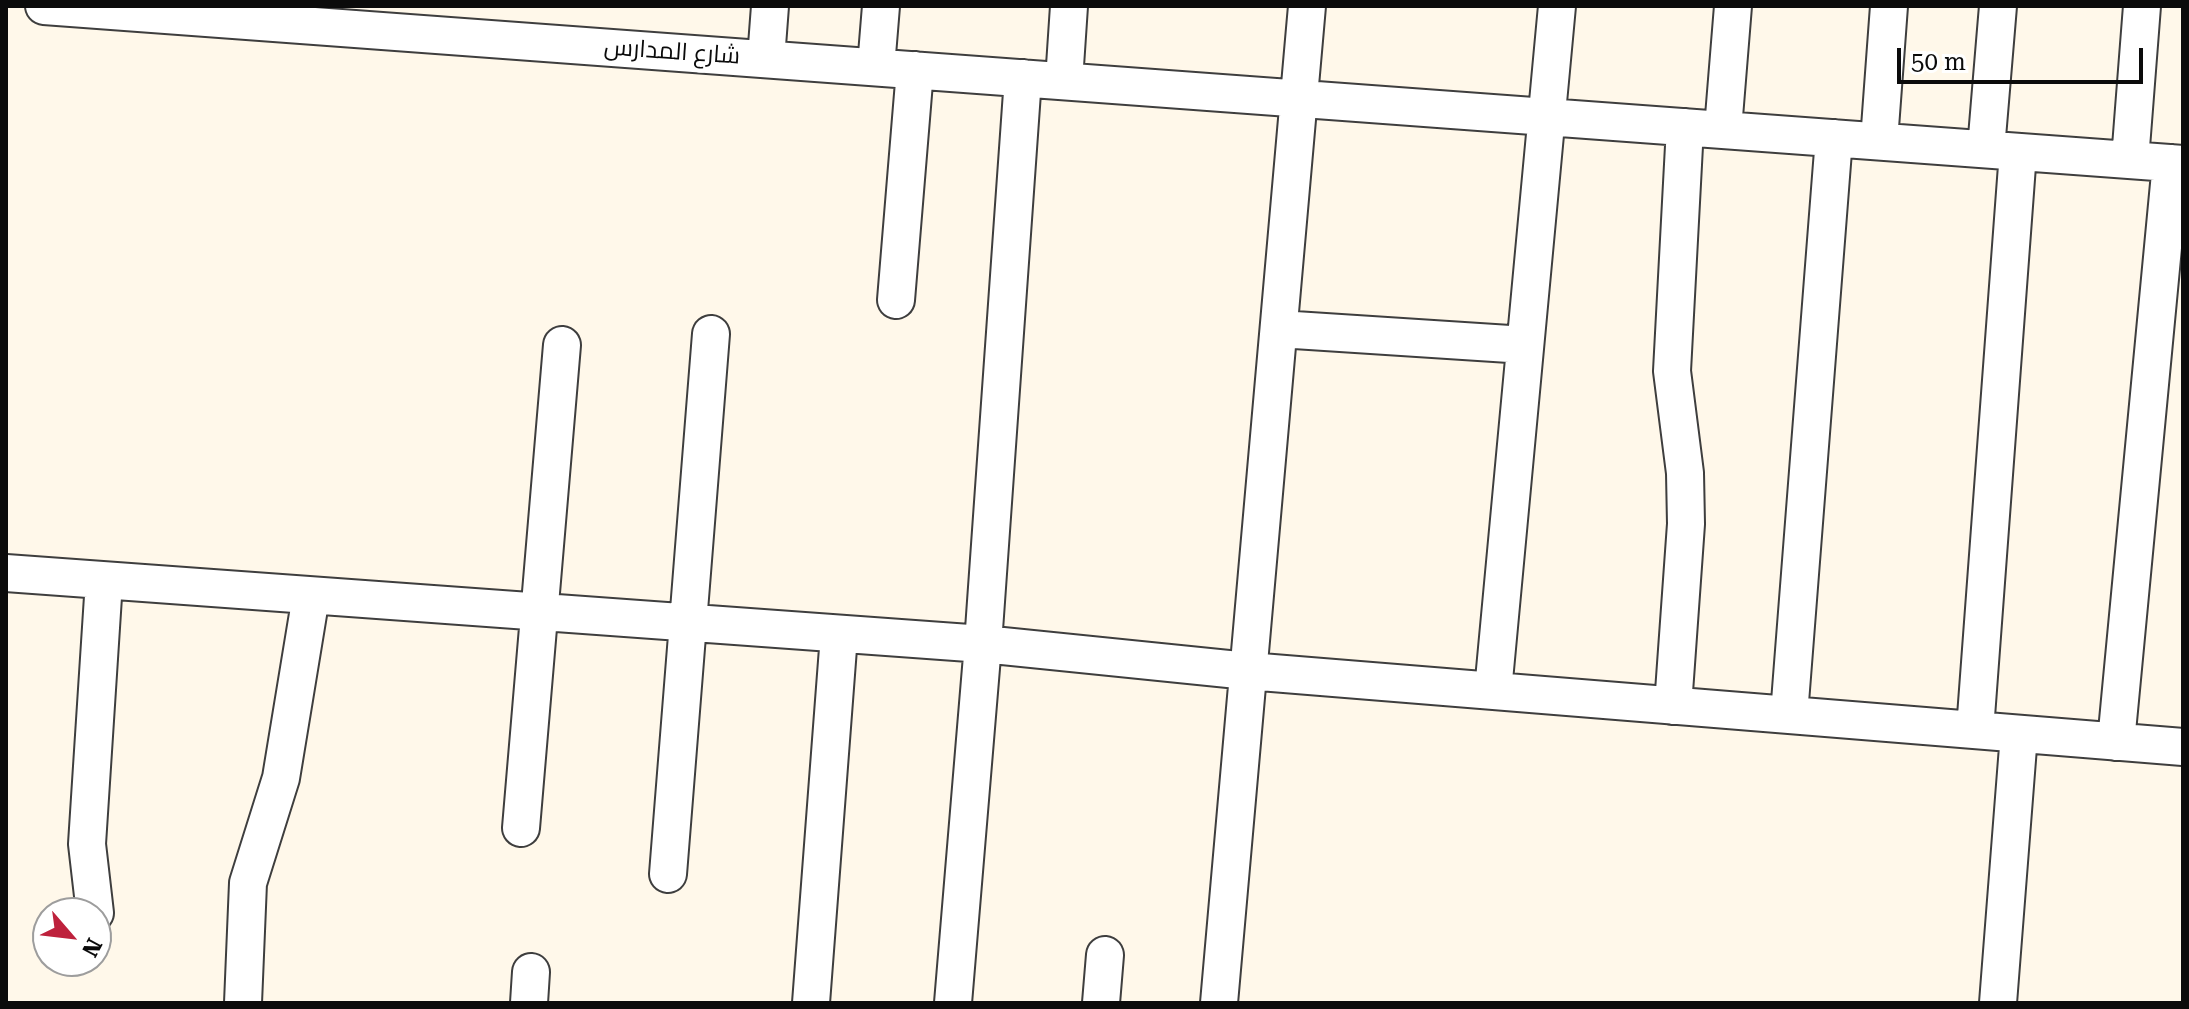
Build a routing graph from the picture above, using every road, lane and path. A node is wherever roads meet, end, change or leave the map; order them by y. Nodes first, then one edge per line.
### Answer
1 (44, 6) edge
2 (770, 6) edge
3 (881, 6) edge
4 (1069, 6) edge
5 (1307, 6) edge
6 (1557, 6) edge
7 (1733, 6) edge
8 (1889, 6) edge
9 (1998, 6) edge
10 (2142, 6) edge
11 (286, 15) edge
12 (475, 22) edge
13 (766, 59) junction
14 (876, 67) junction
15 (915, 70) junction
16 (1023, 78) junction
17 (1064, 81) junction
18 (1300, 98) junction
19 (1546, 116) junction
20 (1685, 127) junction
21 (1723, 129) junction
22 (1834, 138) junction
23 (1879, 141) junction
24 (2002, 150) junction
25 (2130, 160) junction
26 (2177, 163) edge
27 (896, 300) dead end
28 (1279, 329) junction
29 (711, 334) dead end
30 (562, 345) dead end
31 (1525, 345) junction
32 (10, 565) edge
33 (104, 581) junction
34 (311, 596) junction
35 (539, 614) junction
36 (688, 625) junction
37 (839, 635) junction
38 (983, 644) junction
39 (1248, 671) junction
40 (1493, 691) junction
41 (1673, 706) junction
42 (1789, 715) junction
43 (1975, 730) junction
44 (2019, 734) junction
45 (2116, 742) junction
46 (2183, 747) edge
47 (521, 828) dead end
48 (668, 874) dead end
49 (93, 897) edge
50 (1105, 955) dead end
51 (243, 1003) edge
52 (811, 1003) edge
53 (953, 1003) edge
54 (1101, 1003) edge
55 (1219, 1003) edge
56 (1998, 1003) edge

1 - 11 street, شارع المدارس
2 - 13 street
3 - 14 street
4 - 17 street
5 - 18 street
6 - 19 street
7 - 21 street
8 - 23 street
9 - 24 street
10 - 25 street
11 - 12 street, شارع المدارس
12 - 13 street, شارع المدارس
13 - 14 street, شارع المدارس
14 - 15 street, شارع المدارس
15 - 16 street, شارع المدارس
15 - 27 street
16 - 17 street, شارع المدارس
16 - 38 street
17 - 18 street, شارع المدارس
18 - 19 street, شارع المدارس
18 - 28 street
19 - 20 street, شارع المدارس
19 - 31 street
20 - 21 street, شارع المدارس
20 - 41 street
21 - 22 street, شارع المدارس
22 - 23 street, شارع المدارس
22 - 42 street
23 - 24 street, شارع المدارس
24 - 25 street, شارع المدارس
24 - 43 street
25 - 26 street, شارع المدارس
26 - 45 street
28 - 31 street
28 - 39 street
29 - 36 street
30 - 35 street
31 - 40 street
32 - 33 street
33 - 34 street
33 - 49 street
34 - 35 street
34 - 51 street
35 - 36 street
35 - 47 street
36 - 37 street
36 - 48 street
37 - 38 street
37 - 52 street
38 - 39 street
38 - 53 street
39 - 40 street
39 - 55 street
40 - 41 street
41 - 42 street
42 - 43 street
43 - 44 street
44 - 45 street
44 - 56 street
45 - 46 street
50 - 54 street

